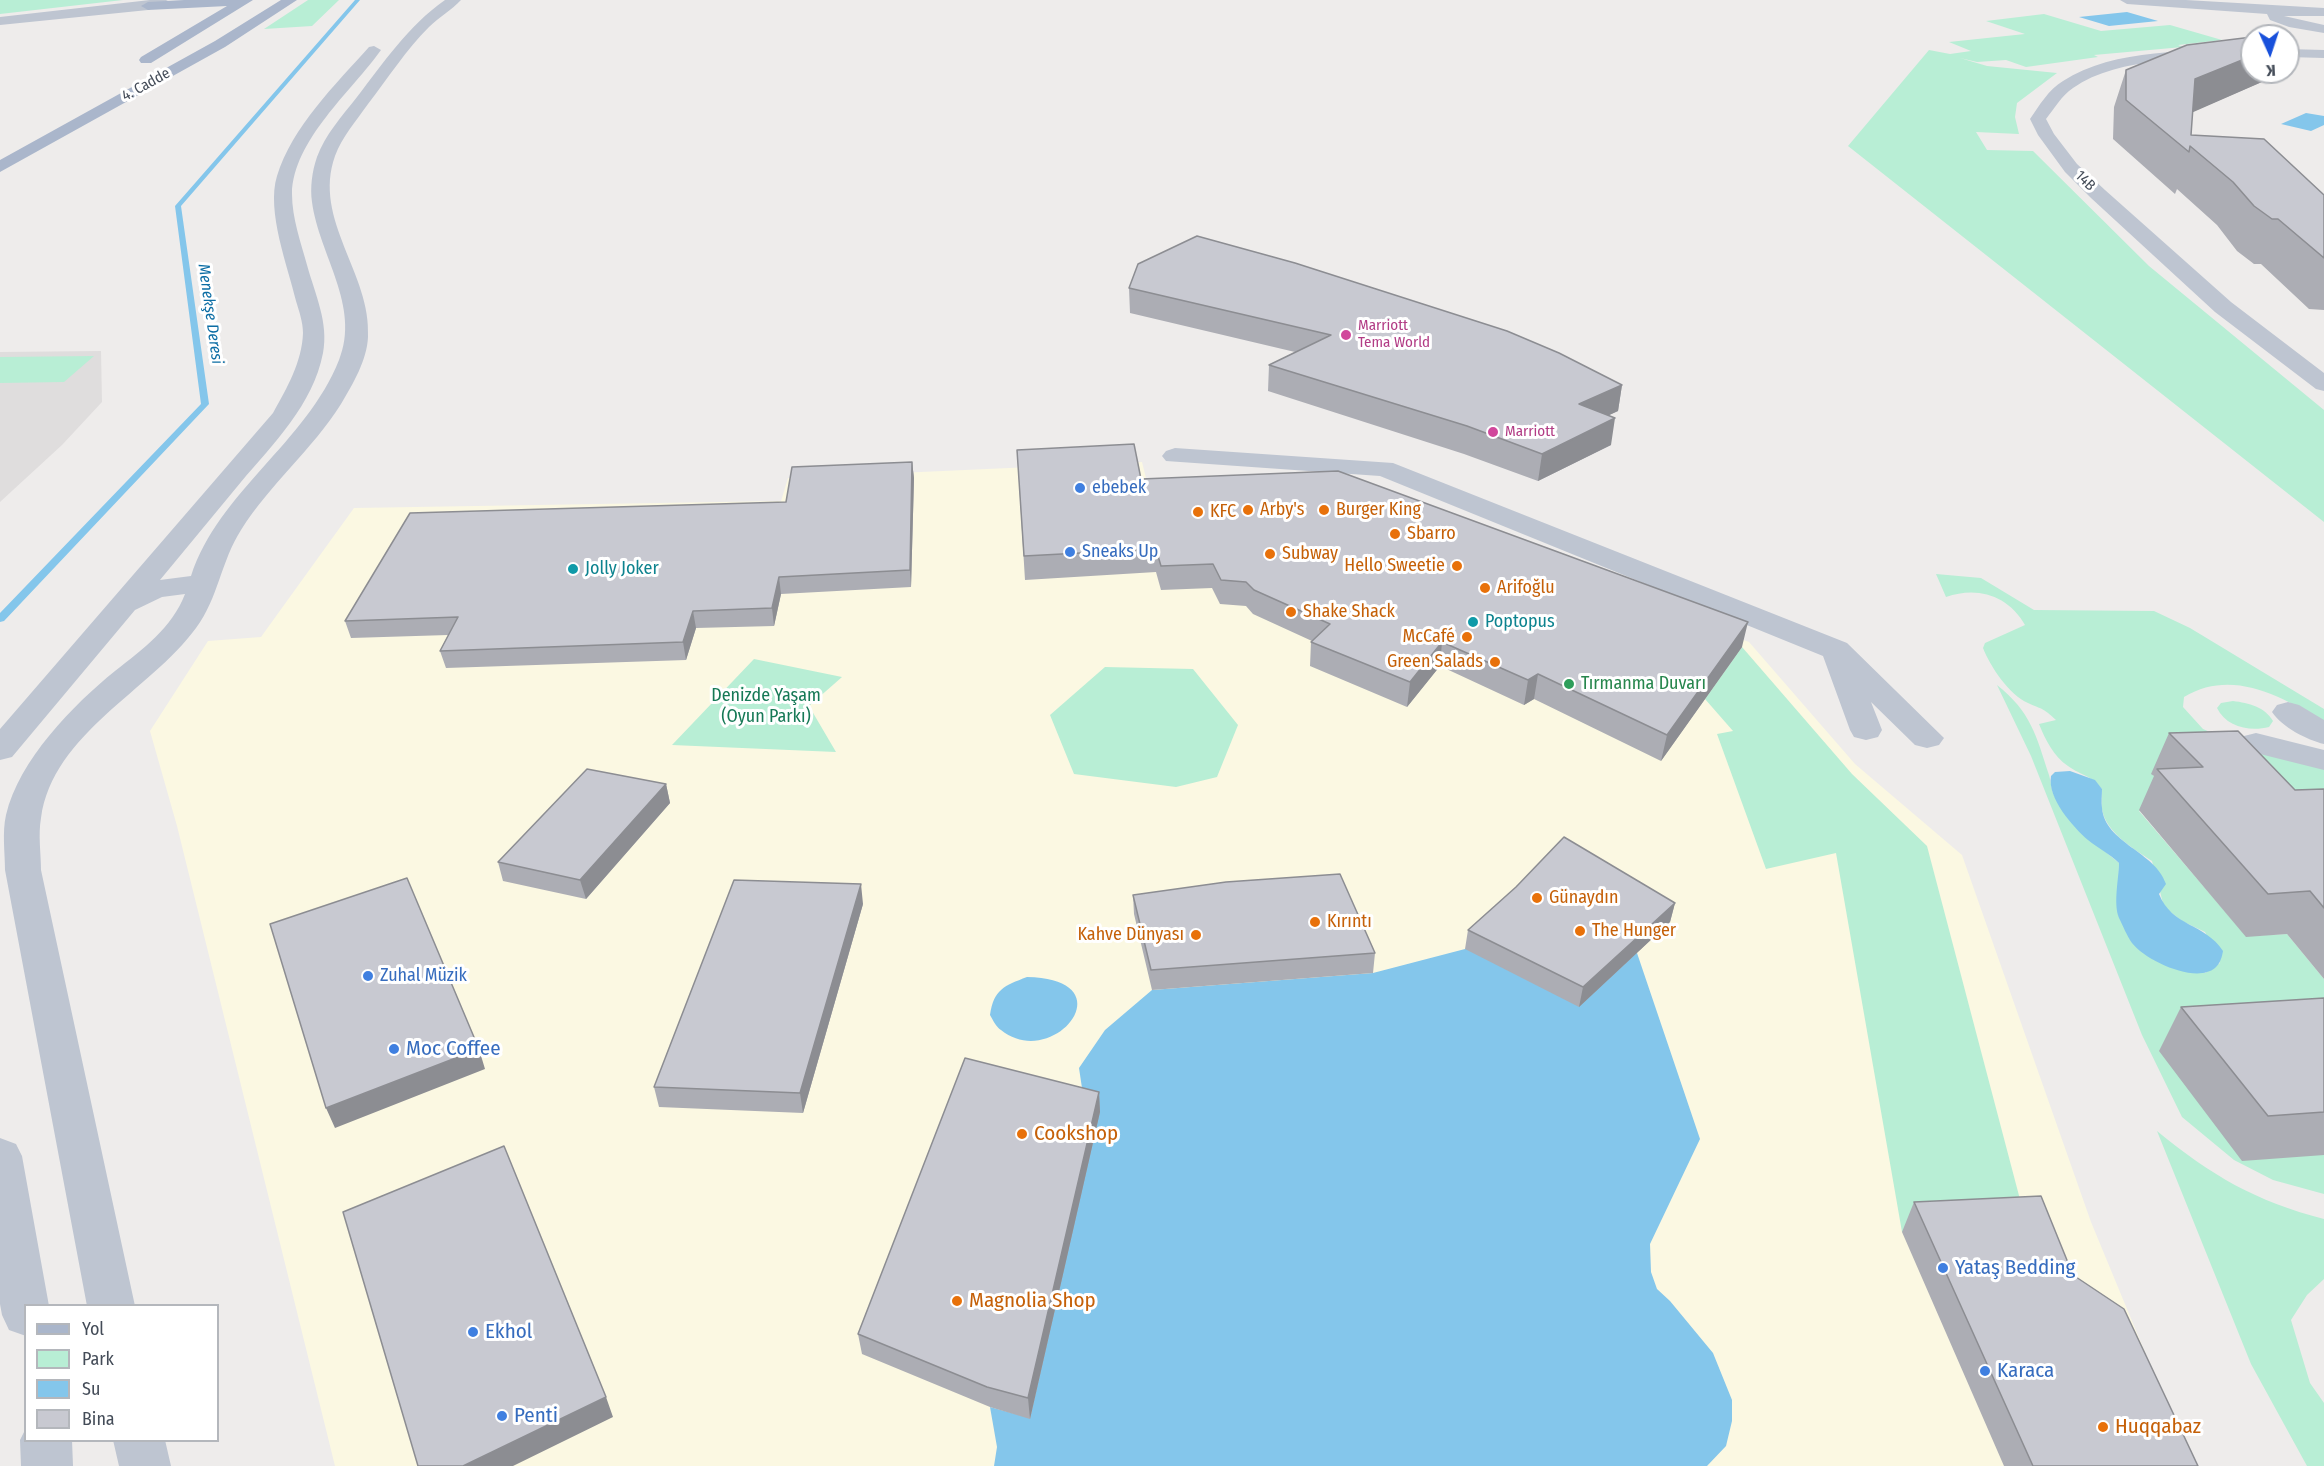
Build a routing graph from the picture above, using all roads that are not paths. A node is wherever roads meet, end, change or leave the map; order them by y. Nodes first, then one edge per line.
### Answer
1 (187, 0) edge
2 (246, 0) edge
3 (251, 0) edge
4 (266, 0) edge
5 (290, 0) edge
6 (424, 0) edge
7 (454, 0) edge
8 (2122, 0) edge
9 (2127, 0) edge
10 (157, 4) edge
11 (2324, 12) edge
12 (2281, 14) junction
13 (0, 21) edge
14 (2297, 24) edge
15 (2300, 26) joint
16 (2324, 29) edge
17 (2324, 38) edge
18 (160, 51) junction
19 (2300, 53) edge
20 (2240, 54) edge
21 (2324, 54) edge
22 (200, 55) junction
23 (134, 67) dead end
24 (0, 166) edge
25 (2324, 384) edge
26 (1175, 456) dead end
27 (201, 584) junction
28 (120, 608) junction
29 (89, 644) junction
30 (1836, 650) junction
31 (154, 654) junction
32 (2288, 712) dead end
33 (1866, 729) dead end
34 (2324, 734) edge
35 (1927, 738) dead end
36 (2256, 742) dead end
37 (0, 750) edge
38 (2324, 760) edge
39 (0, 1156) edge
40 (24, 1304) edge
41 (111, 1304) edge
42 (45, 1442) edge
43 (139, 1442) edge
44 (47, 1466) edge
45 (145, 1466) edge

1 - 10 main road
2 - 3 main road
2 - 10 main road
2 - 18 main road, 4. Cadde
4 - 22 main road
5 - 22 main road, 4. Cadde
6 - 28 street
7 - 27 street
8 - 12 street
9 - 12 street
10 - 13 street
10 - 18 main road
11 - 12 street
12 - 14 street
15 - 16 street
15 - 17 street
18 - 23 main road, 4. Cadde
19 - 21 street
20 - 25 street, 14B
22 - 24 main road, 4. Cadde
26 - 30 street
27 - 28 street
27 - 31 street
28 - 29 street
29 - 31 street
29 - 37 street
30 - 33 street
30 - 35 street
31 - 41 street
32 - 34 street
36 - 38 street
39 - 40 street
42 - 44 street
43 - 45 street

